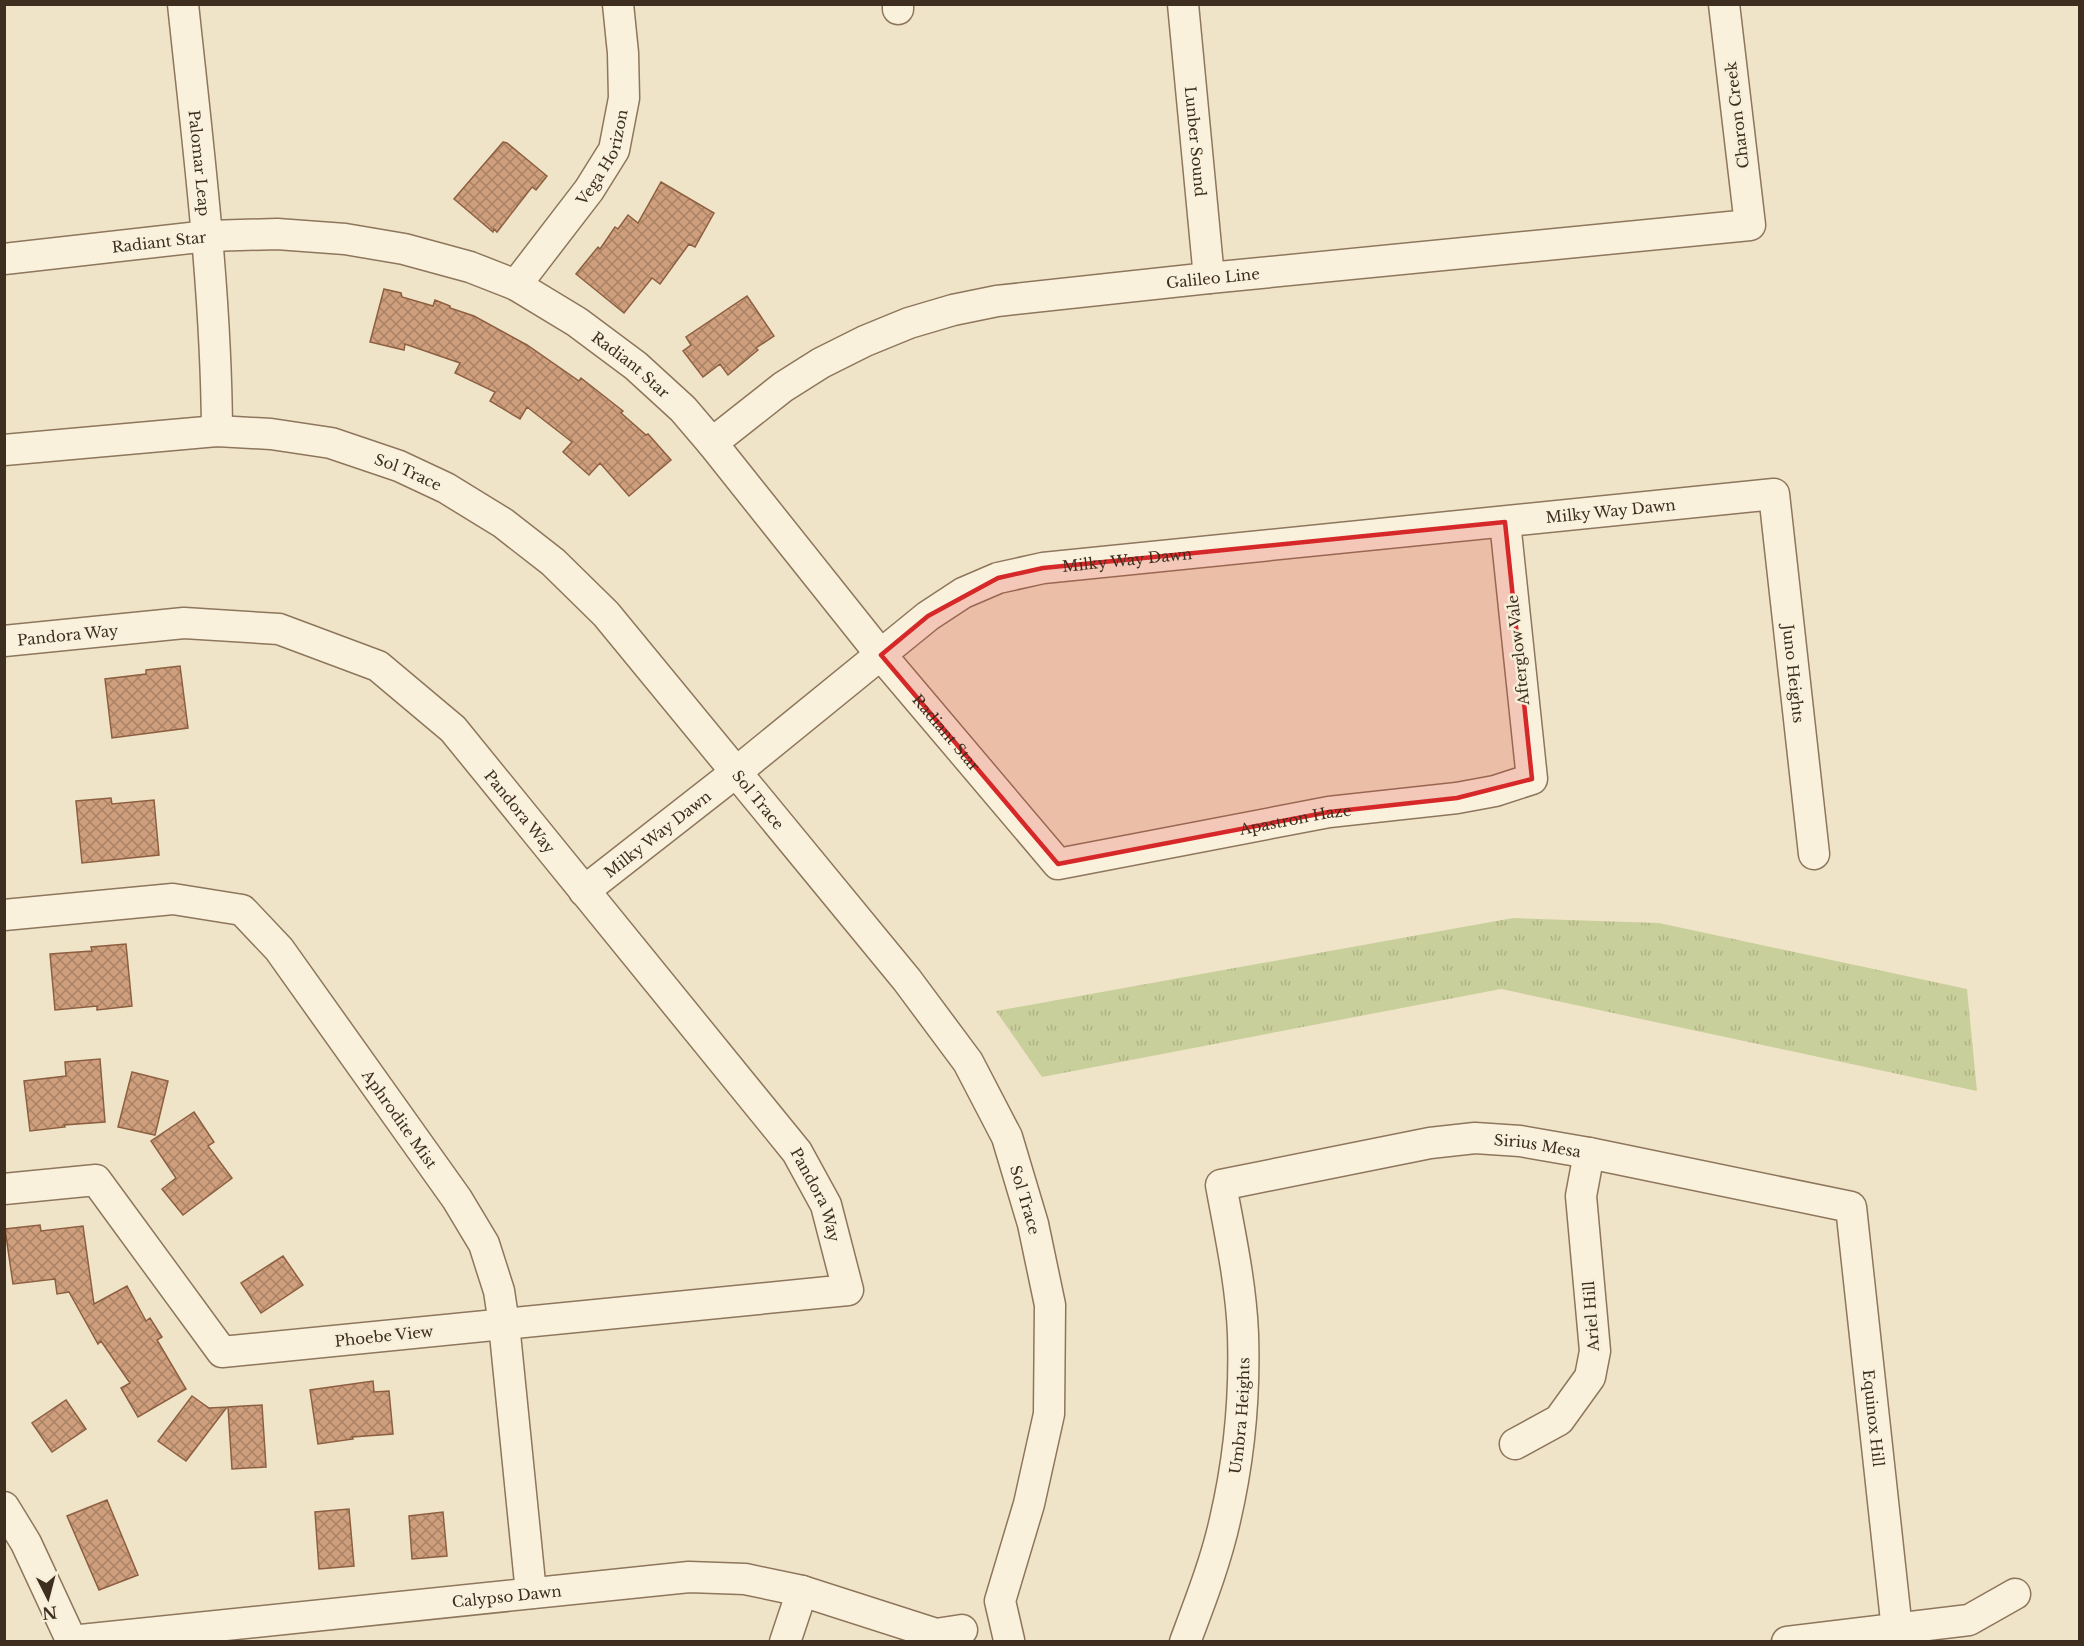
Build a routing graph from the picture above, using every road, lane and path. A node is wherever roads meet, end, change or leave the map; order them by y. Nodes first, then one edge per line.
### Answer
1 (183, 4) edge
2 (618, 4) edge
3 (1183, 4) edge
4 (1724, 4) edge
5 (1750, 225) joint
6 (208, 236) junction
7 (4, 259) edge
8 (1209, 278) junction
9 (516, 285) junction
10 (218, 431) junction
11 (712, 443) junction
12 (4, 450) edge
13 (1774, 495) joint
14 (1505, 522) junction
15 (4, 641) edge
16 (881, 655) junction
17 (735, 773) junction
18 (1532, 779) joint
19 (1814, 854) dead end
20 (1058, 864) joint
21 (584, 891) junction
22 (4, 915) edge
23 (1589, 1153) junction
24 (1221, 1185) joint
25 (4, 1189) edge
26 (1851, 1207) joint
27 (848, 1290) joint
28 (504, 1324) junction
29 (1515, 1444) dead end
30 (4, 1508) edge
31 (802, 1592) junction
32 (531, 1593) junction
33 (2015, 1594) dead end
34 (1000, 1601) junction
35 (1897, 1630) junction
36 (954, 1634) edge
37 (71, 1641) edge
38 (785, 1641) edge
39 (1009, 1641) edge
40 (1185, 1641) edge
41 (1787, 1641) edge

1 - 6 street, Palomar Leap
2 - 9 street, Vega Horizon
3 - 8 street, Lunber Sound
4 - 5 street, Charon Creek
5 - 8 street, Galileo Line
6 - 7 street, Radiant Star
6 - 9 street, Radiant Star
6 - 10 street, Palomar Leap
8 - 11 street, Galileo Line
9 - 11 street, Radiant Star
10 - 12 street, Sol Trace
10 - 17 street, Sol Trace
11 - 16 street, Radiant Star
13 - 14 street, Milky Way Dawn
13 - 19 street, Juno Heights
14 - 16 street, Milky Way Dawn
14 - 18 street, Afterglow Vale
15 - 21 street, Pandora Way
16 - 17 street, Milky Way Dawn
16 - 20 street, Radiant Star
17 - 21 street, Milky Way Dawn
17 - 34 street, Sol Trace
18 - 20 street, Apastron Haze
21 - 27 street, Pandora Way
22 - 28 street, Aphrodite Mist
23 - 24 street, Sirius Mesa
23 - 26 street, Sirius Mesa
23 - 29 street, Ariel Hill
24 - 40 street, Umbra Heights
25 - 28 street, Phoebe View
26 - 35 street, Equinox Hill
27 - 28 street, Phoebe View
28 - 32 street, Aphrodite Mist
30 - 37 street
31 - 32 street, Calypso Dawn
31 - 36 street, Calypso Dawn
31 - 38 street
32 - 37 street, Calypso Dawn
33 - 35 street
34 - 36 street
34 - 39 street, Sol Trace
35 - 41 street
36 - 39 street, Calypso Dawn

